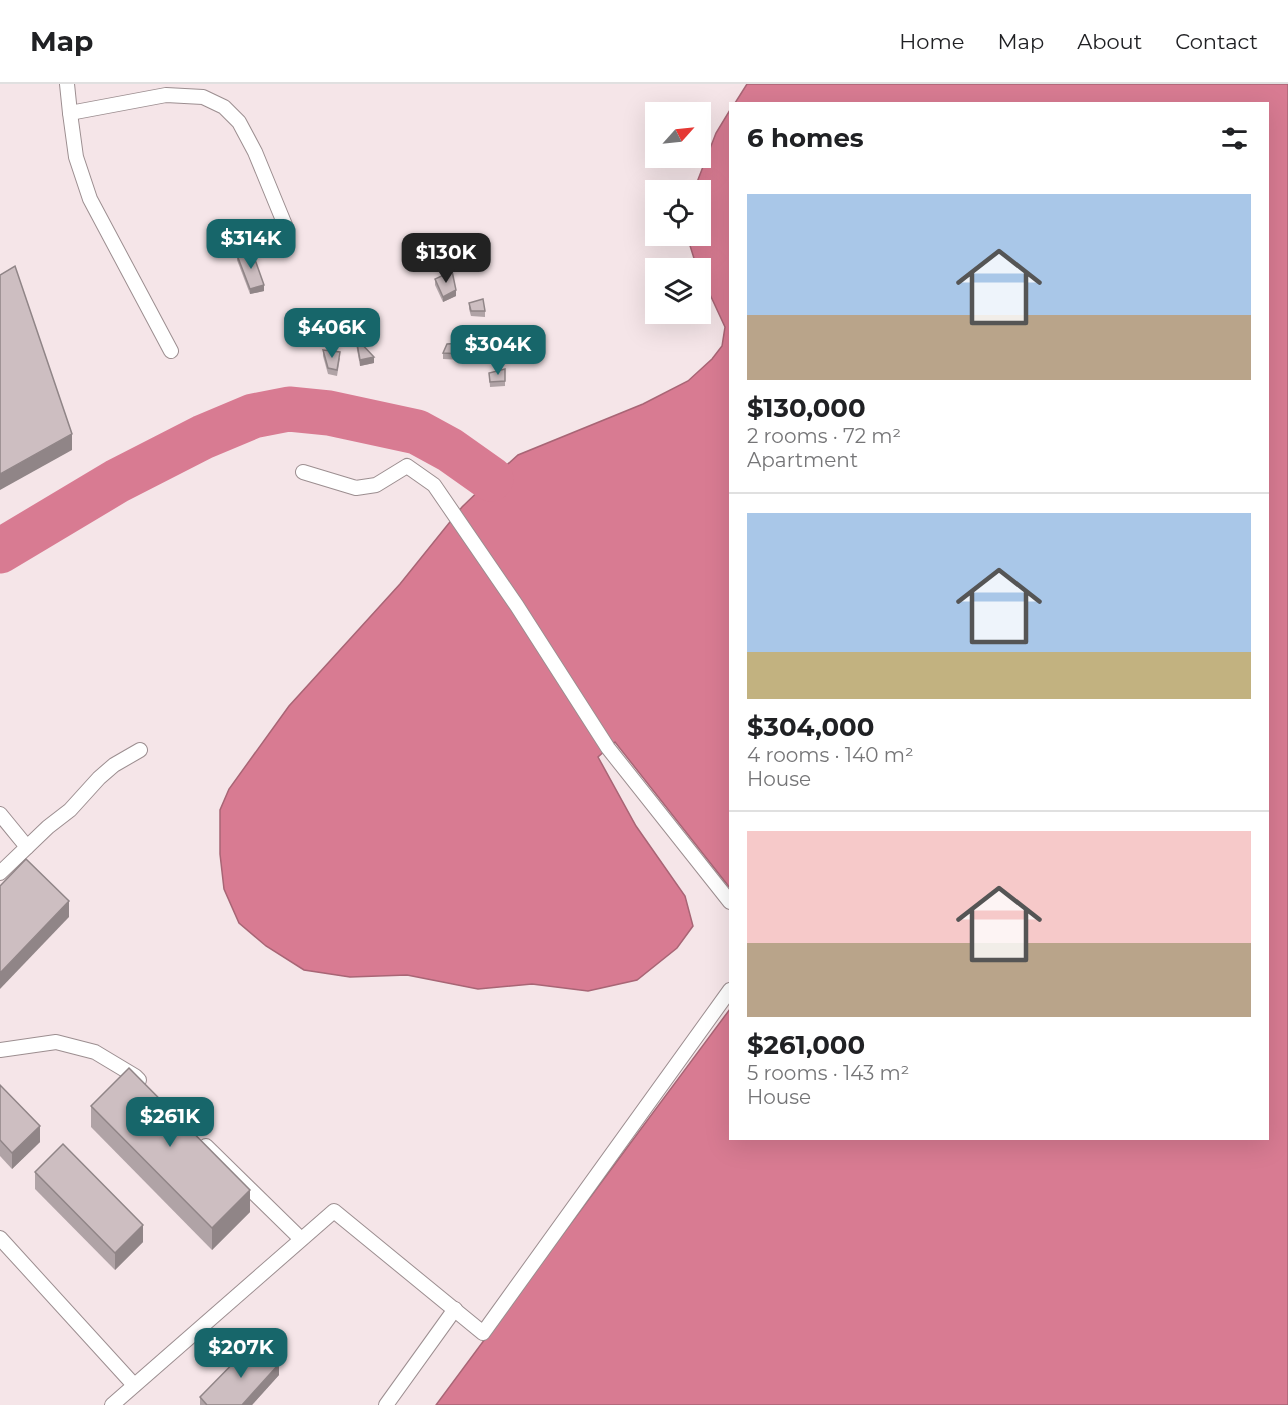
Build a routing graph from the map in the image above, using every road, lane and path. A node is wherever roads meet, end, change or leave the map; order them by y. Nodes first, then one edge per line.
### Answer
1 (67, 84) edge
2 (70, 113) junction
3 (285, 225) dead end
4 (171, 351) dead end
5 (303, 472) dead end
6 (140, 750) dead end
7 (0, 814) edge
8 (27, 847) junction
9 (0, 873) edge
10 (729, 901) edge
11 (729, 991) edge
12 (0, 1050) edge
13 (152, 1092) edge
14 (193, 1133) edge
15 (0, 1238) edge
16 (301, 1239) junction
17 (455, 1309) junction
18 (134, 1385) junction
19 (112, 1405) edge
20 (386, 1405) edge

1 - 2 lane
2 - 3 lane
2 - 4 lane
5 - 10 lane
6 - 8 lane
7 - 8 lane
8 - 9 lane
11 - 17 lane
12 - 13 lane
14 - 16 lane
15 - 18 lane
16 - 17 lane
16 - 18 lane
17 - 20 lane
18 - 19 lane

